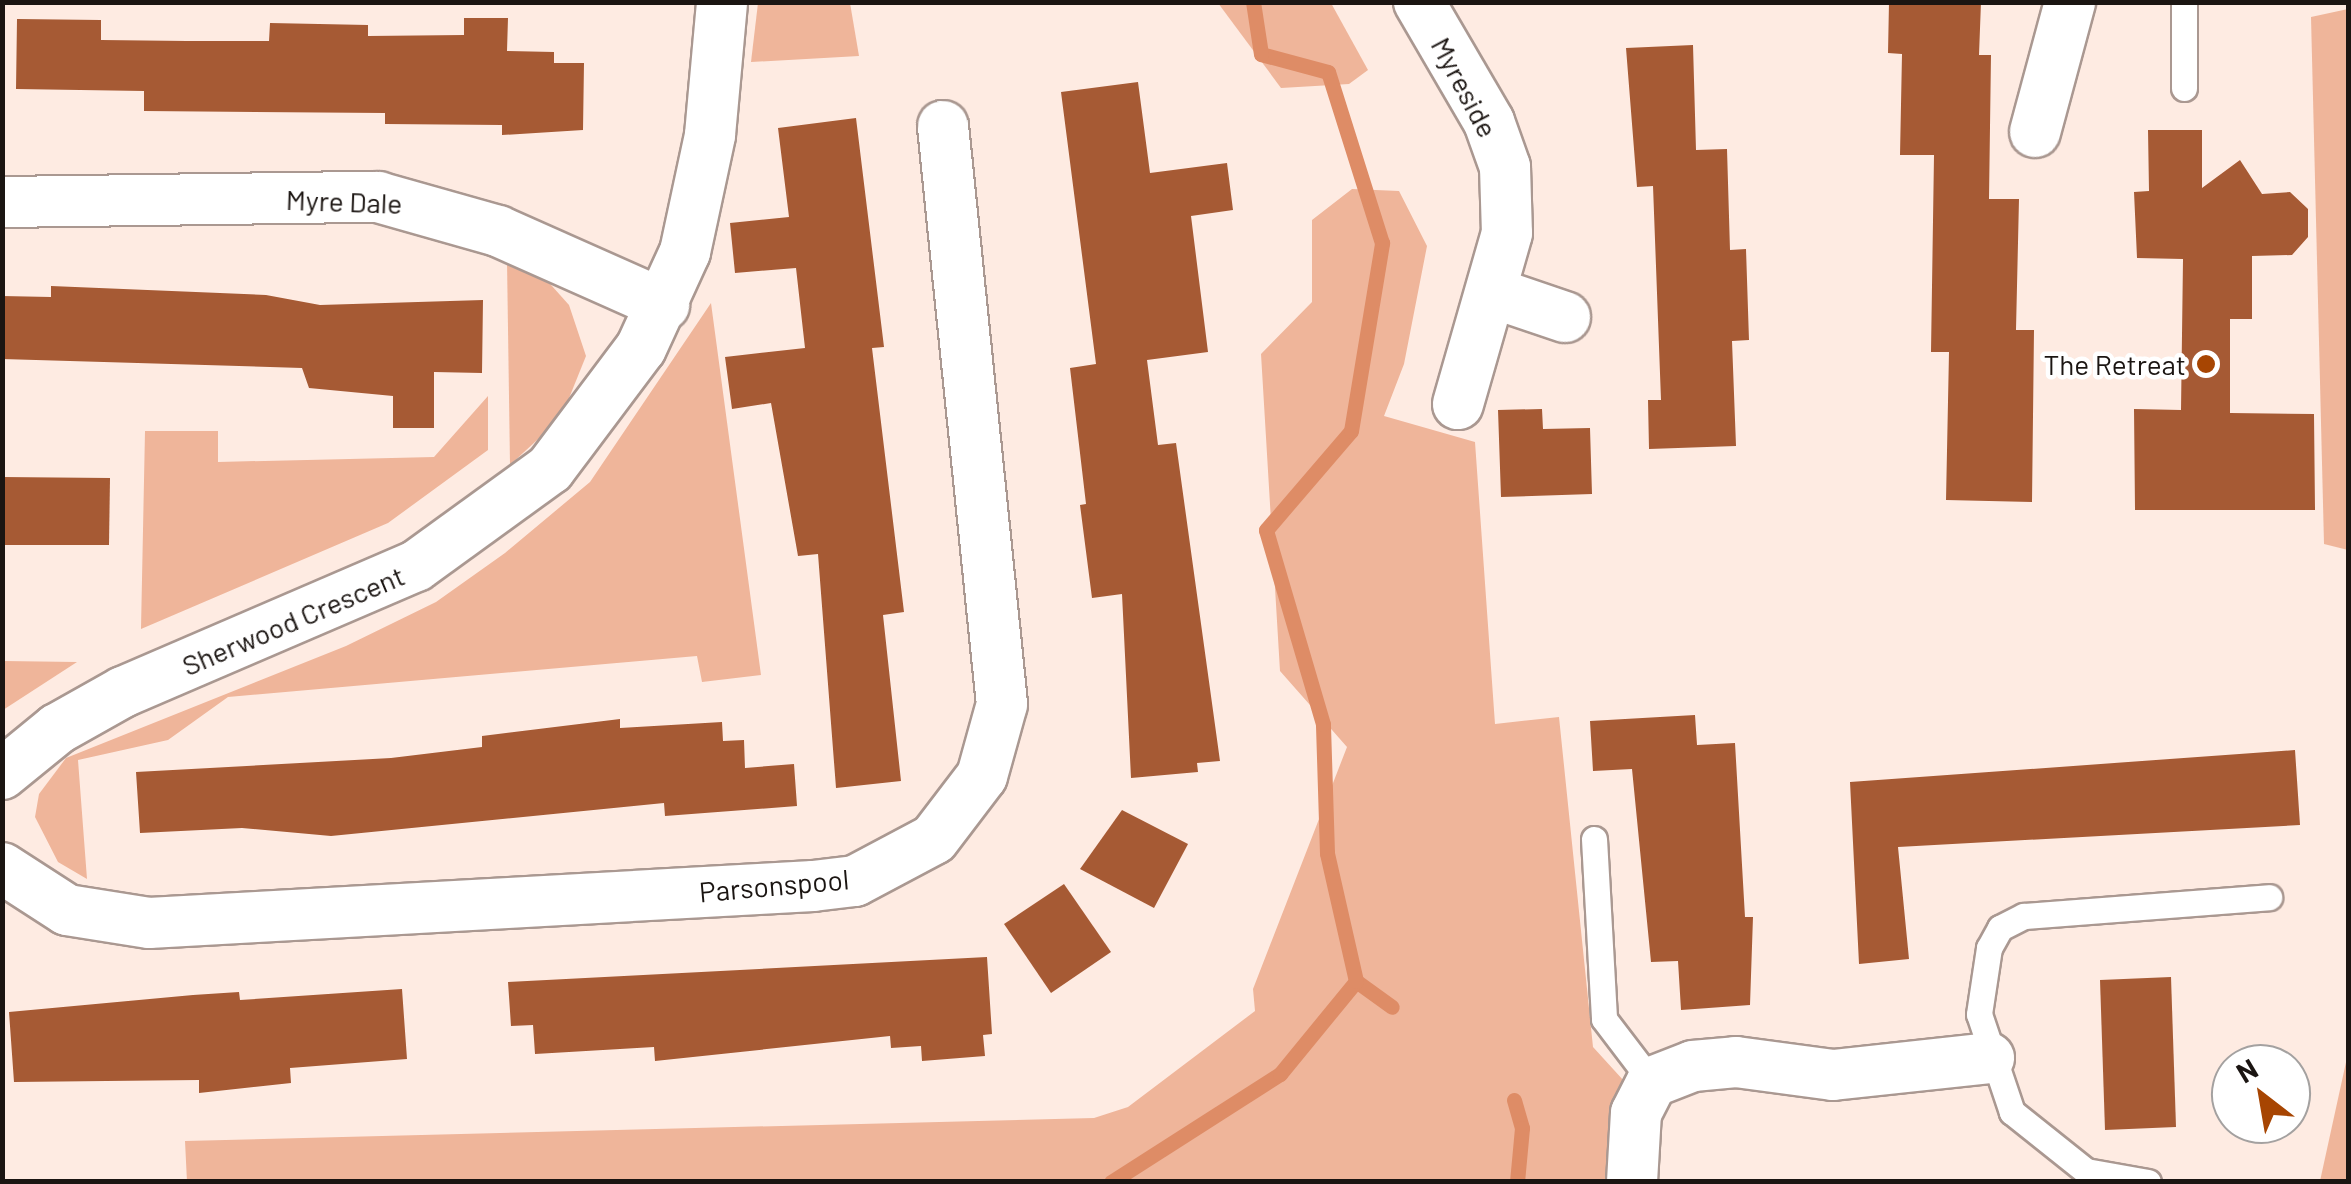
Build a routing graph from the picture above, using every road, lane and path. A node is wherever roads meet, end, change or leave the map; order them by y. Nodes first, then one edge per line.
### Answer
1 (722, 2) edge
2 (1418, 2) edge
3 (2070, 2) edge
4 (2184, 2) edge
5 (2184, 88) dead end
6 (943, 126) dead end
7 (2035, 132) dead end
8 (2, 202) edge
9 (1494, 293) junction
10 (664, 306) junction
11 (1566, 317) dead end
12 (1458, 404) dead end
13 (2, 774) edge
14 (1594, 840) dead end
15 (2, 868) edge
16 (2269, 897) dead end
17 (1990, 1058) junction
18 (1652, 1082) junction
19 (1632, 1182) edge
20 (2148, 1182) edge

1 - 10 street, Sherwood Crescent
2 - 9 street, Myreside
3 - 7 street
4 - 5 lane
6 - 15 street, Parsonspool
8 - 10 street, Myre Dale
9 - 11 street
9 - 12 street, Myreside
10 - 13 street, Sherwood Crescent
14 - 18 lane
16 - 17 lane
17 - 18 street
17 - 20 lane
18 - 19 street

